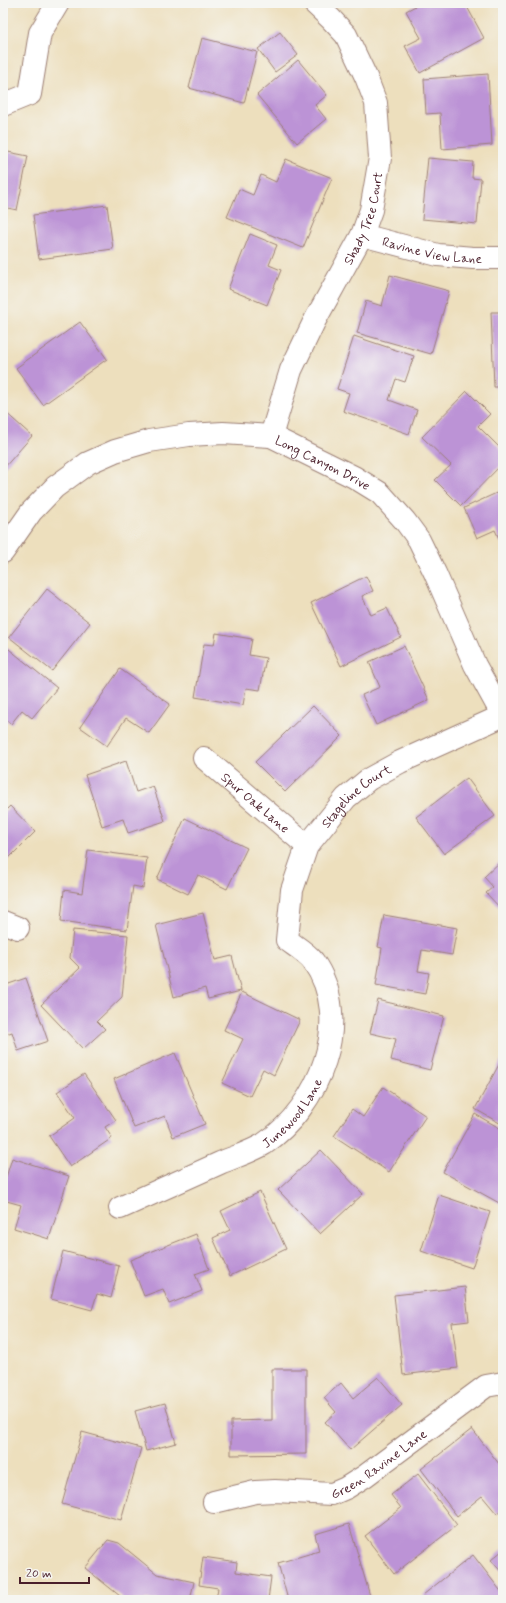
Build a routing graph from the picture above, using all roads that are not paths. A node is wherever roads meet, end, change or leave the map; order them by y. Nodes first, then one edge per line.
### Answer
1 (58, 3) edge
2 (314, 3) edge
3 (3, 105) edge
4 (362, 236) junction
5 (503, 258) edge
6 (270, 436) junction
7 (3, 552) edge
8 (503, 716) edge
9 (204, 758) dead end
10 (307, 846) junction
11 (287, 940) joint
12 (120, 1208) dead end
13 (503, 1384) edge
14 (214, 1502) dead end

1 - 3 street
2 - 4 street, Shady Tree Court
4 - 5 street, Ravine View Lane
4 - 6 street, Shady Tree Court
6 - 7 street, Long Canyon Drive
6 - 8 street, Long Canyon Drive
8 - 10 street, Stageline Court
9 - 10 street, Spur Oak Lane
10 - 11 street, Stageline Court
11 - 12 street, Junewood Lane
13 - 14 street, Green Ravine Lane

